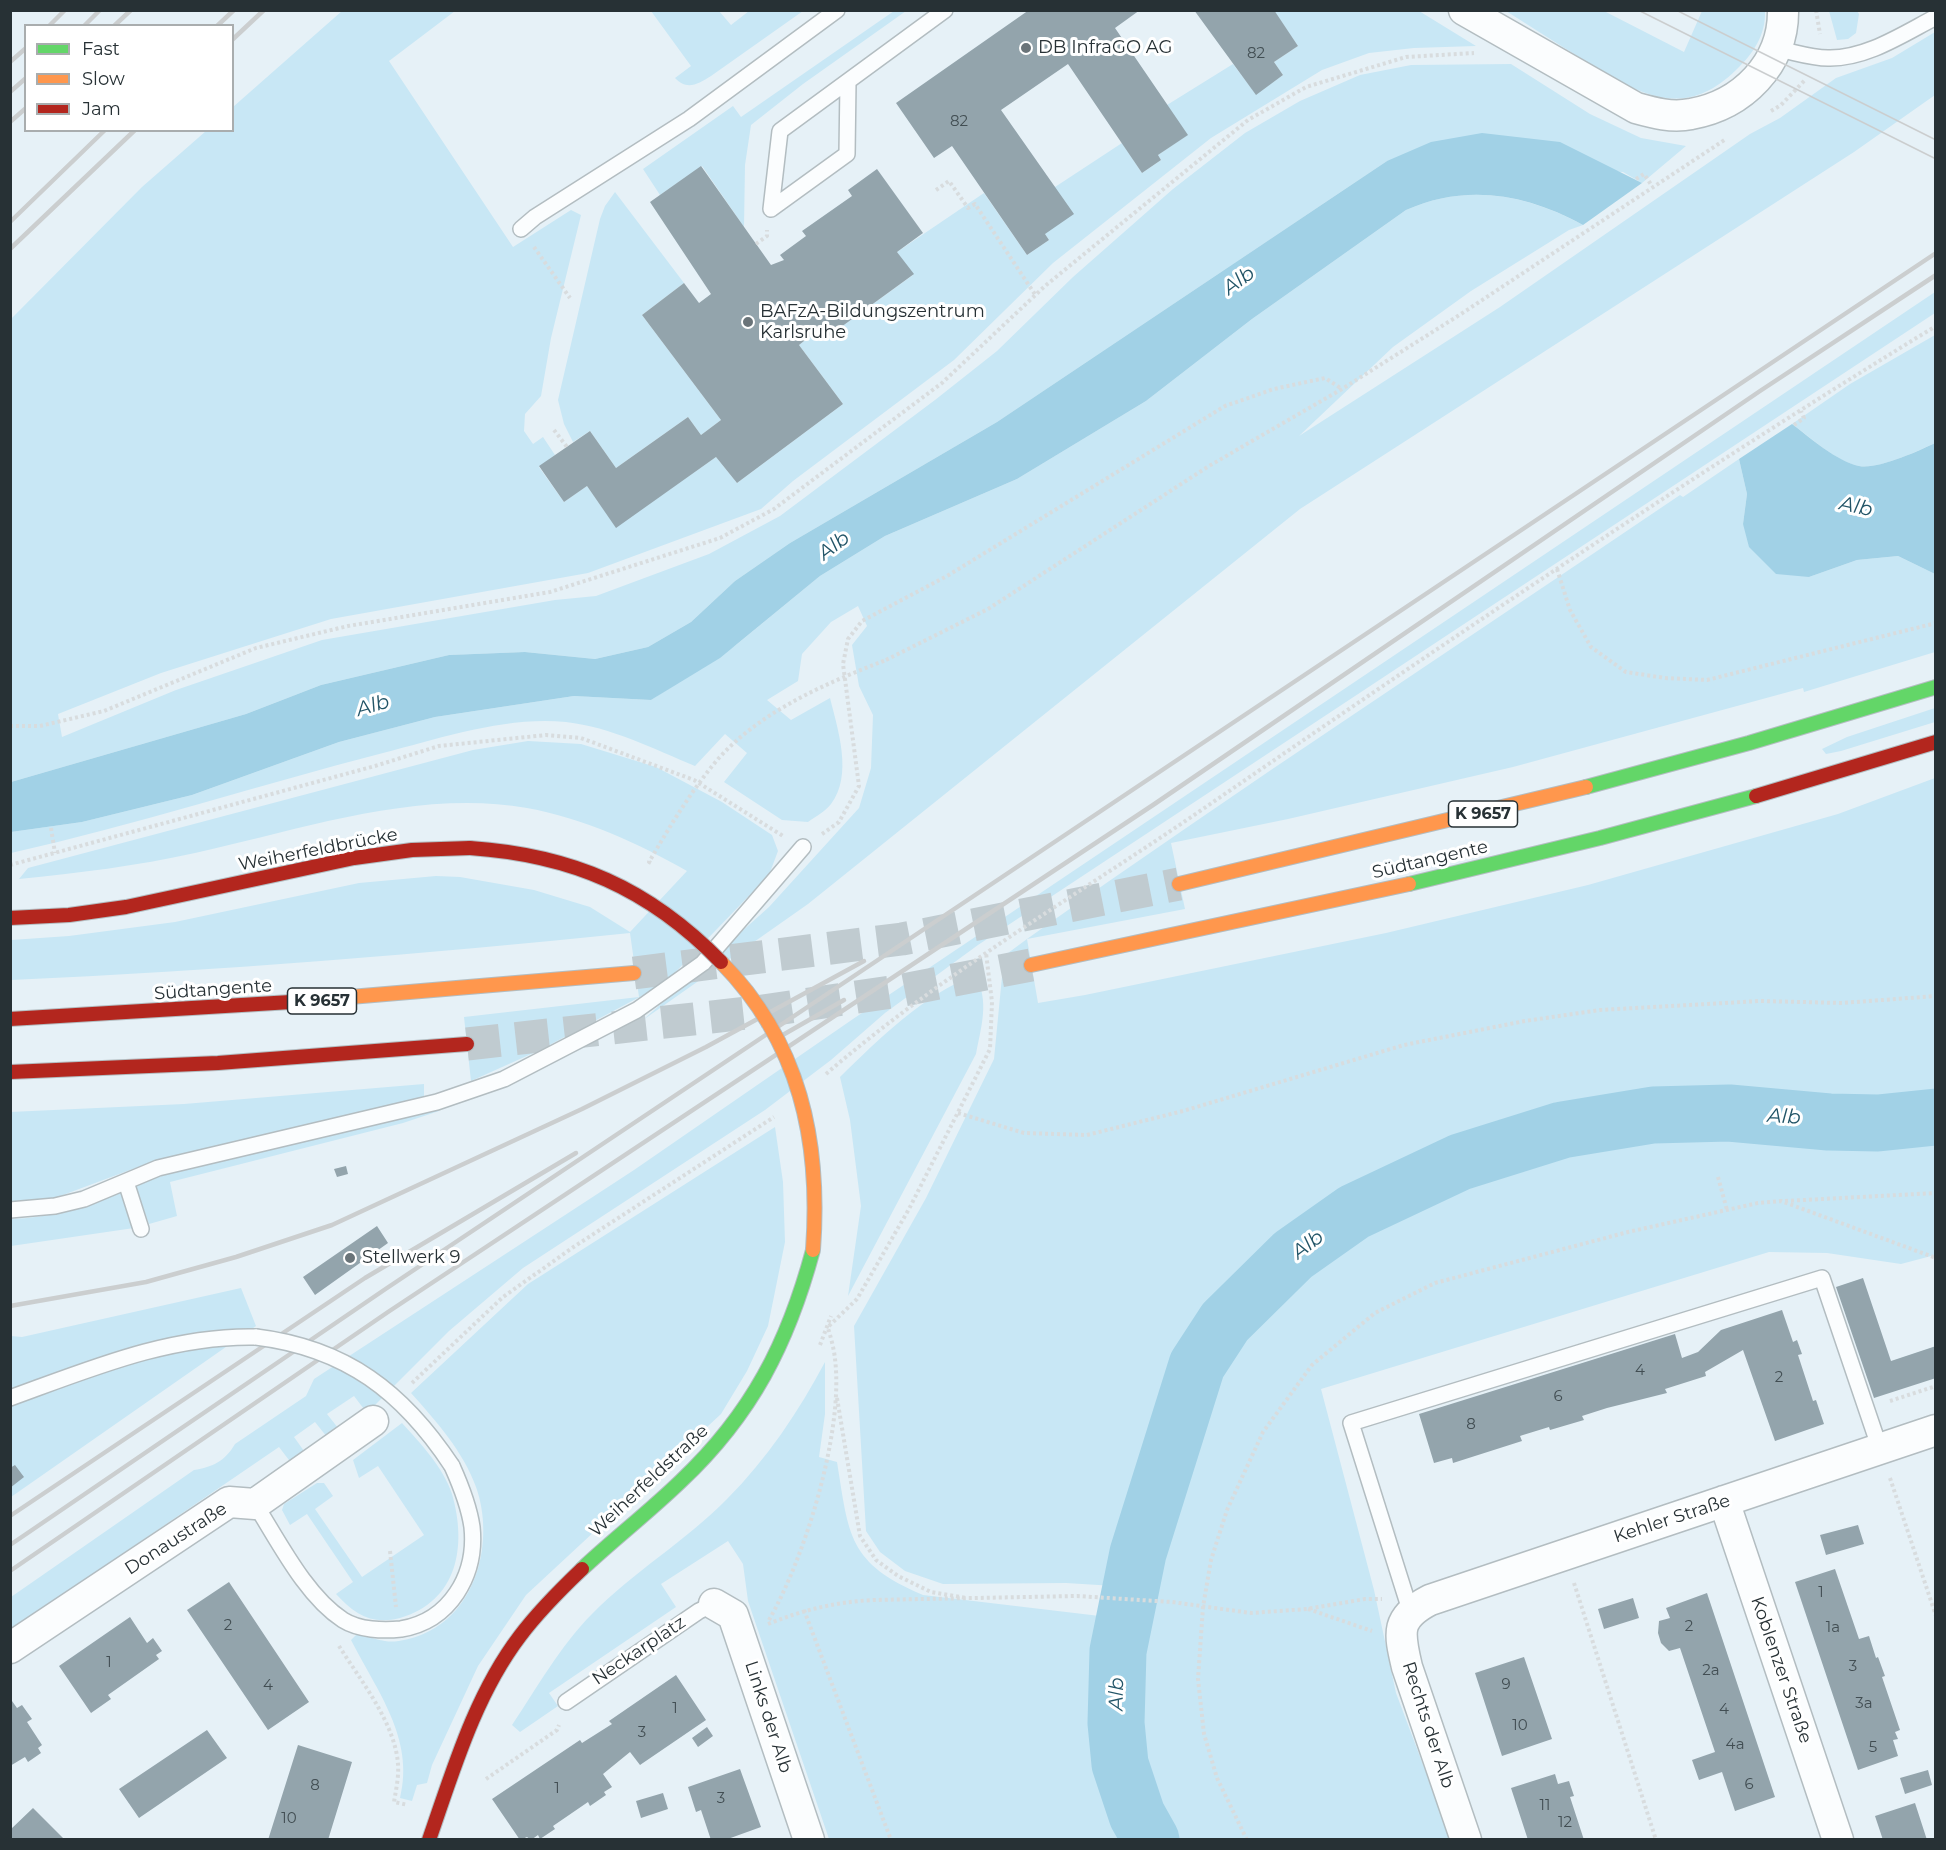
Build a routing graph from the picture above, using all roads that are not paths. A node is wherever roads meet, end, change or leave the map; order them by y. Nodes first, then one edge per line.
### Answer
1 (837, 10) edge
2 (945, 10) edge
3 (1464, 10) edge
4 (1783, 10) edge
5 (1935, 17) edge
6 (1778, 49) junction
7 (848, 82) junction
8 (521, 230) road end
9 (1935, 687) edge
10 (1935, 742) edge
11 (803, 847) road end
12 (1179, 884) tunnel mouth
13 (10, 918) edge
14 (1031, 965) tunnel mouth
15 (634, 973) tunnel mouth
16 (10, 1020) edge
17 (467, 1044) tunnel mouth
18 (10, 1072) edge
19 (126, 1182) junction
20 (10, 1210) edge
21 (141, 1229) dead end
22 (813, 1251) joint
23 (10, 1398) edge
24 (372, 1422) road end
25 (1935, 1430) edge
26 (1880, 1449) junction
27 (1724, 1501) junction
28 (255, 1504) junction
29 (714, 1605) joint
30 (1410, 1610) junction
31 (10, 1648) edge
32 (566, 1702) road end
33 (429, 1839) edge
34 (809, 1839) edge
35 (1466, 1839) edge
36 (1838, 1839) edge

1 - 8 lane
2 - 7 lane
3 - 6 street
4 - 6 street
5 - 6 lane
7 - 7 lane
9 - 12 main road, Südtangente / K 9657
10 - 14 main road, Südtangente
11 - 19 lane
13 - 22 main road, Weiherfeldbrücke, bridge
15 - 16 main road, Südtangente / K 9657
17 - 18 main road
19 - 20 lane
19 - 21 lane
22 - 33 main road, Weiherfeldstraße
23 - 28 lane, bridge
24 - 28 street
25 - 26 street, Kehler Straße
26 - 27 street, Kehler Straße
26 - 30 lane
27 - 30 street, Kehler Straße
27 - 36 street, Koblenzer Straße
28 - 31 street, Donaustraße
29 - 32 lane, Neckarplatz
29 - 34 street, Links der Alb
30 - 35 street, Rechts der Alb

